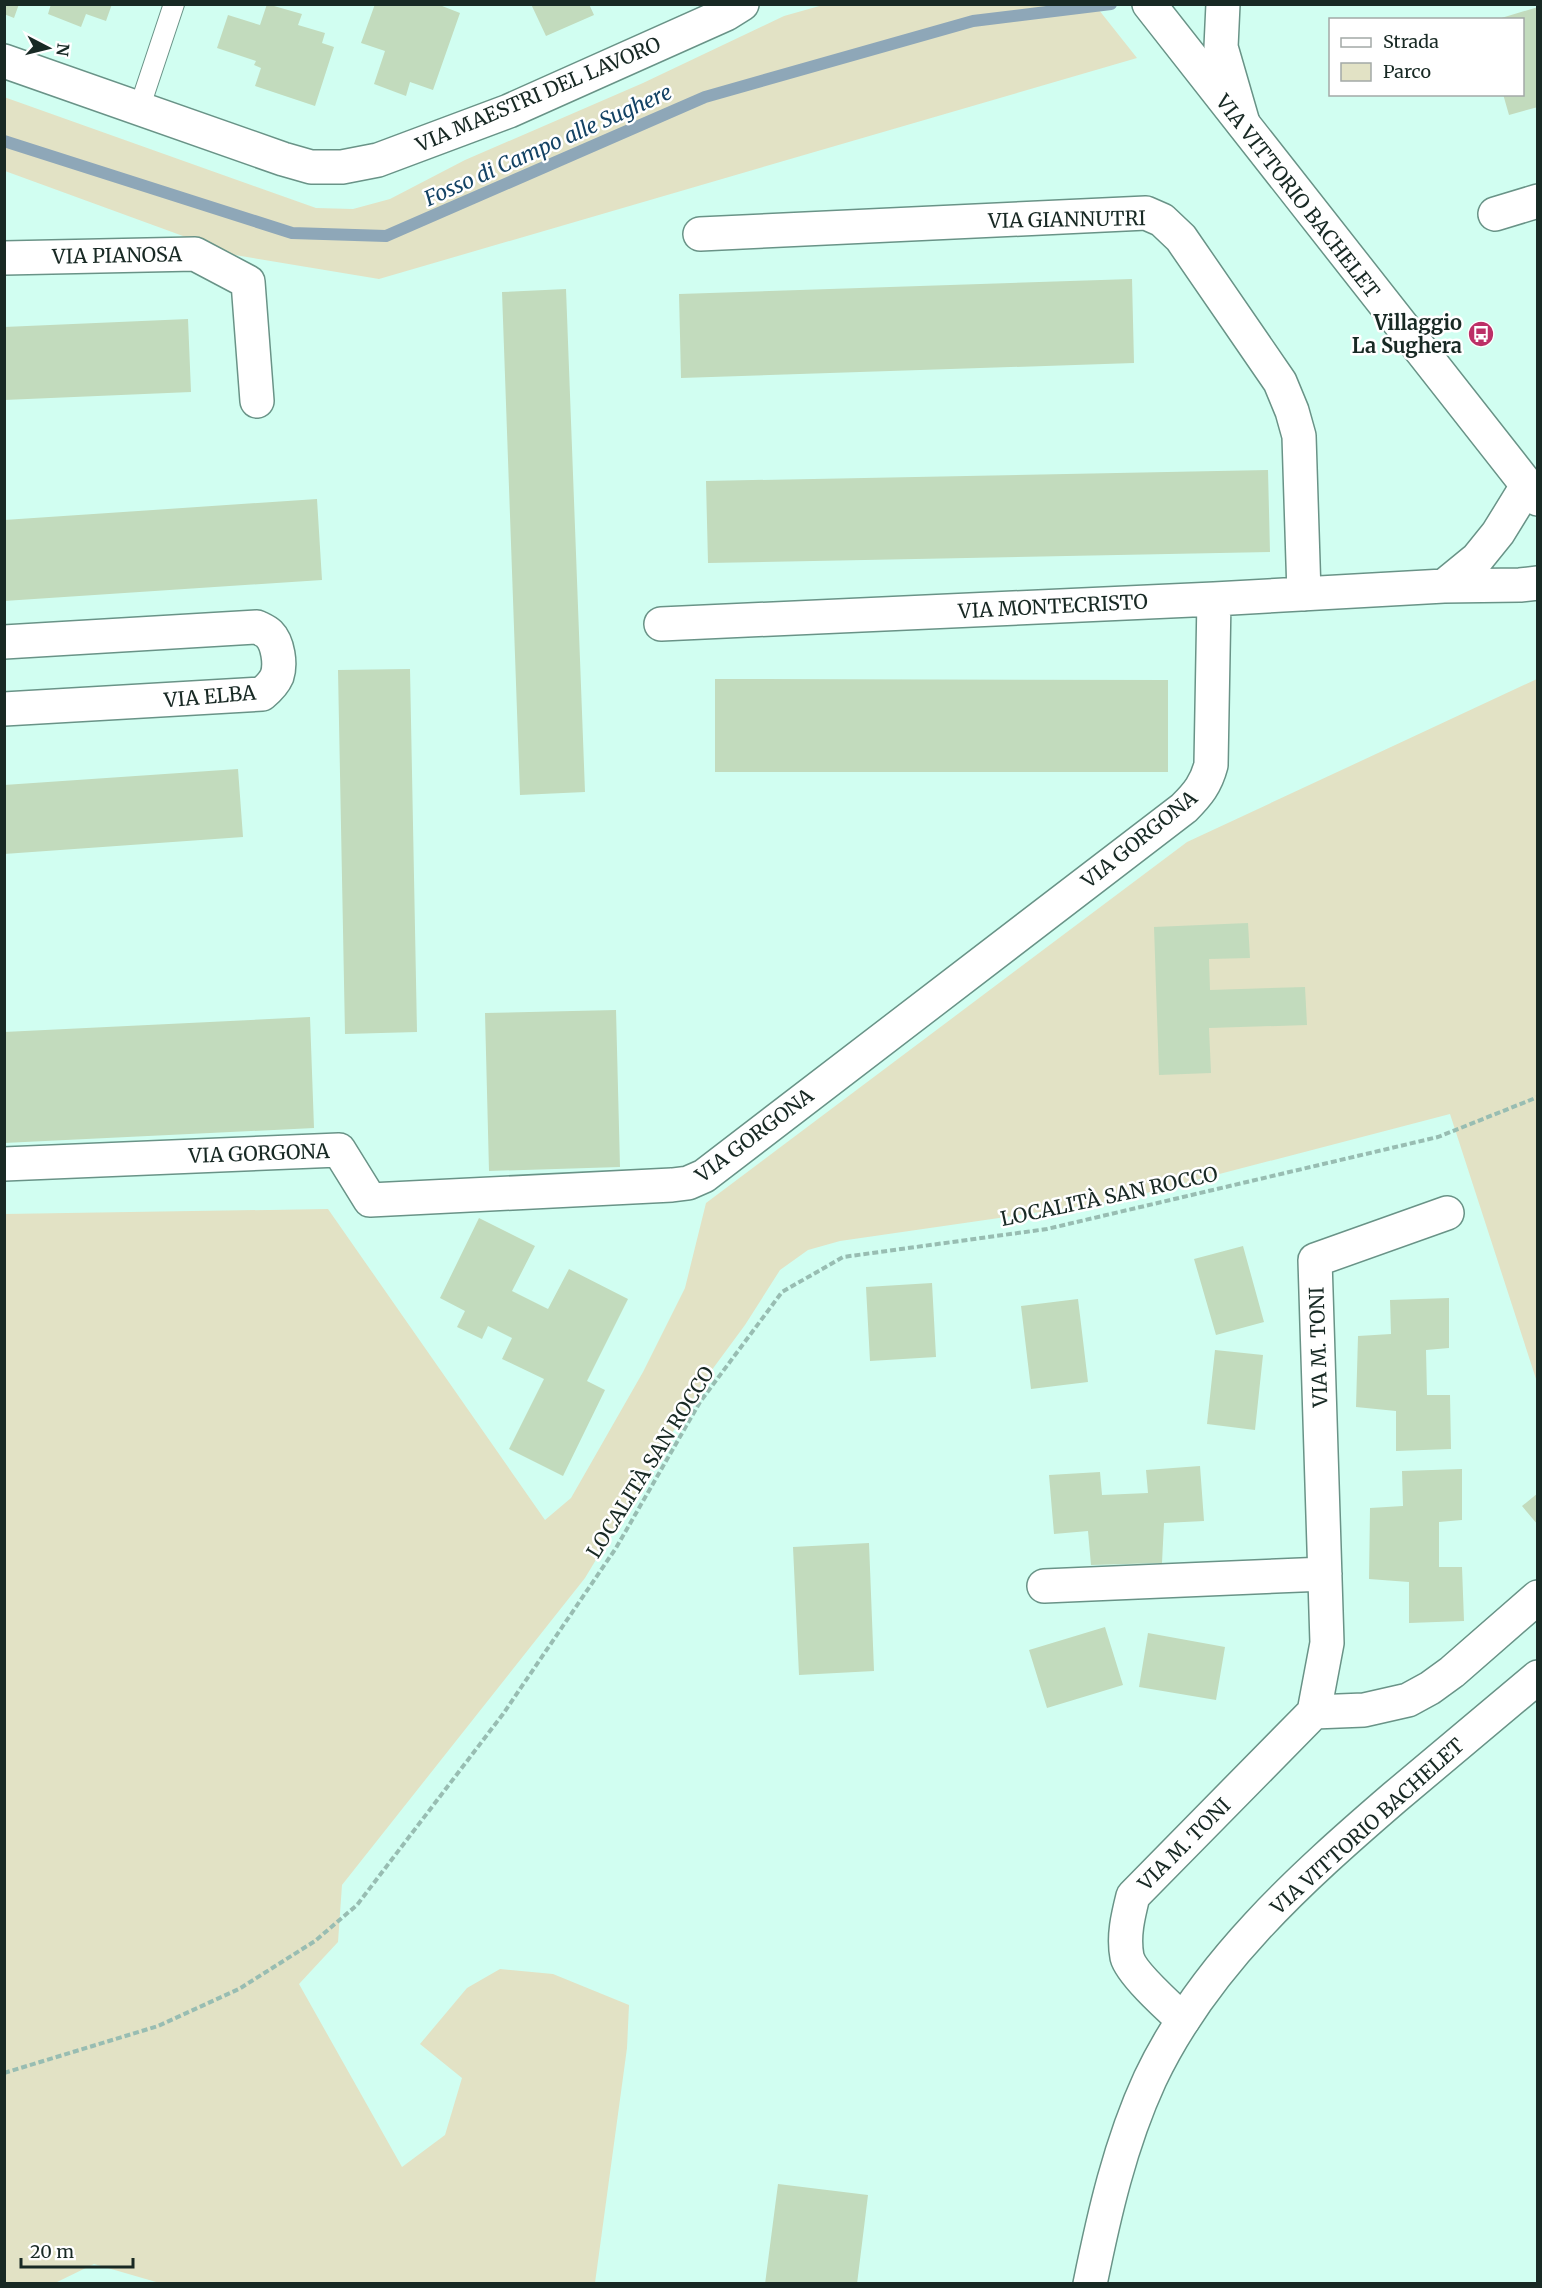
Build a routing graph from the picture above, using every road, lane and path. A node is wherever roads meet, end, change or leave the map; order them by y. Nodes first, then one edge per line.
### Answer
1 (174, 4) edge
2 (1149, 4) edge
3 (1222, 4) edge
4 (740, 8) edge
5 (4, 61) edge
6 (139, 109) junction
7 (1244, 128) junction
8 (1538, 201) edge
9 (1495, 214) dead end
10 (700, 234) dead end
11 (4, 258) edge
12 (257, 401) dead end
13 (1532, 493) edge
14 (1538, 583) edge
15 (1444, 586) junction
16 (1304, 594) junction
17 (1214, 599) junction
18 (661, 624) dead end
19 (4, 642) edge
20 (4, 709) edge
21 (1538, 1097) edge
22 (4, 1164) edge
23 (1447, 1214) dead end
24 (1325, 1574) junction
25 (1044, 1586) dead end
26 (1538, 1596) edge
27 (1538, 1677) edge
28 (1314, 1712) junction
29 (1183, 2020) junction
30 (4, 2073) edge
31 (1090, 2283) edge

1 - 6 lane
2 - 7 street, VIA VITTORIO BACHELET
3 - 7 street
4 - 6 street, VIA MAESTRI DEL LAVORO
5 - 6 street, VIA MAESTRI DEL LAVORO
7 - 13 street, VIA VITTORIO BACHELET
8 - 9 street
10 - 16 street, VIA GIANNUTRI
11 - 12 street, VIA PIANOSA
13 - 15 street
14 - 15 street, VIA MONTECRISTO
15 - 16 street, VIA MONTECRISTO
16 - 17 street, VIA MONTECRISTO
17 - 18 street, VIA MONTECRISTO
17 - 22 street, VIA GORGONA
19 - 20 street, VIA ELBA
21 - 30 path, LOCALITÀ SAN ROCCO
23 - 24 street, VIA M. TONI
24 - 25 street
24 - 28 street, VIA M. TONI
26 - 28 street
27 - 29 street, VIA VITTORIO BACHELET
28 - 29 street, VIA M. TONI
29 - 31 street, VIA VITTORIO BACHELET

